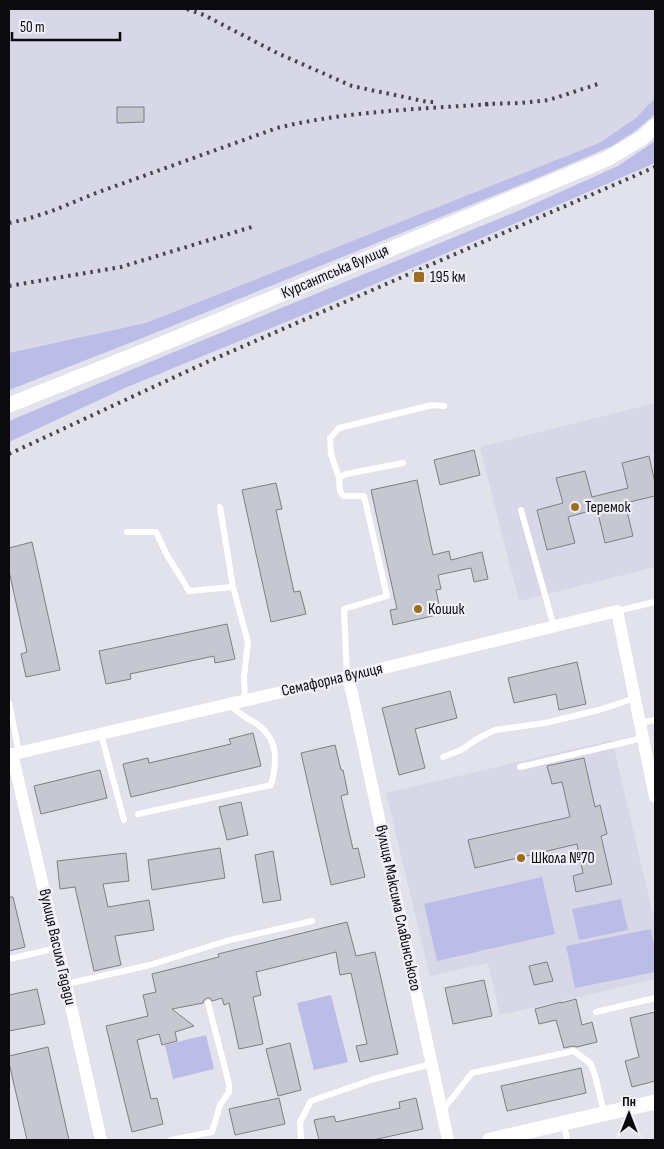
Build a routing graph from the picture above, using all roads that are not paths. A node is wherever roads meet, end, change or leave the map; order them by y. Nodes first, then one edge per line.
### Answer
1 (655, 126) edge
2 (9, 405) edge
3 (444, 406) dead end
4 (403, 463) dead end
5 (339, 478) junction
6 (220, 507) dead end
7 (521, 510) dead end
8 (127, 532) dead end
9 (233, 587) junction
10 (655, 602) edge
11 (617, 611) junction
12 (554, 627) junction
13 (347, 677) junction
14 (635, 698) junction
15 (245, 700) junction
16 (9, 704) edge
17 (228, 704) junction
18 (655, 720) edge
19 (640, 723) junction
20 (101, 734) junction
21 (643, 738) junction
22 (13, 754) edge
23 (442, 757) dead end
24 (520, 767) dead end
25 (655, 796) edge
26 (138, 814) dead end
27 (124, 820) dead end
28 (312, 921) dead end
29 (57, 948) junction
30 (9, 960) edge
31 (66, 984) junction
32 (655, 998) edge
33 (208, 1003) dead end
34 (596, 1012) dead end
35 (431, 1064) junction
36 (655, 1102) edge
37 (441, 1112) junction
38 (604, 1114) junction
39 (563, 1123) junction
40 (101, 1140) edge
41 (171, 1140) edge
42 (301, 1140) edge
43 (448, 1140) edge
44 (490, 1140) edge
45 (567, 1140) edge

1 - 2 street, Курсантська вулиця
3 - 5 lane
4 - 5 lane
5 - 13 lane
6 - 9 lane
7 - 12 lane
8 - 9 lane
9 - 15 lane
10 - 11 lane, Семафорна вулиця
11 - 12 street, Семафорна вулиця
11 - 14 street
12 - 13 street, Семафорна вулиця
13 - 15 street, Семафорна вулиця
13 - 35 street, вулиця Максима Славинського
14 - 19 street
14 - 23 lane
15 - 17 street, Семафорна вулиця
16 - 22 lane
17 - 20 street, Семафорна вулиця
17 - 26 lane
18 - 19 lane
19 - 21 street
20 - 22 street, Семафорна вулиця
20 - 27 lane
21 - 24 lane
21 - 25 street
22 - 29 street, вулиця Василя Гадади
28 - 31 lane
29 - 30 lane
29 - 31 street, вулиця Василя Гадади
31 - 40 street, вулиця Василя Гадади
32 - 34 lane
33 - 41 lane
35 - 37 street, вулиця Максима Славинського
35 - 42 lane
36 - 38 street
37 - 38 lane
37 - 43 street, вулиця Максима Славинського
38 - 39 street
39 - 44 street
39 - 45 lane

